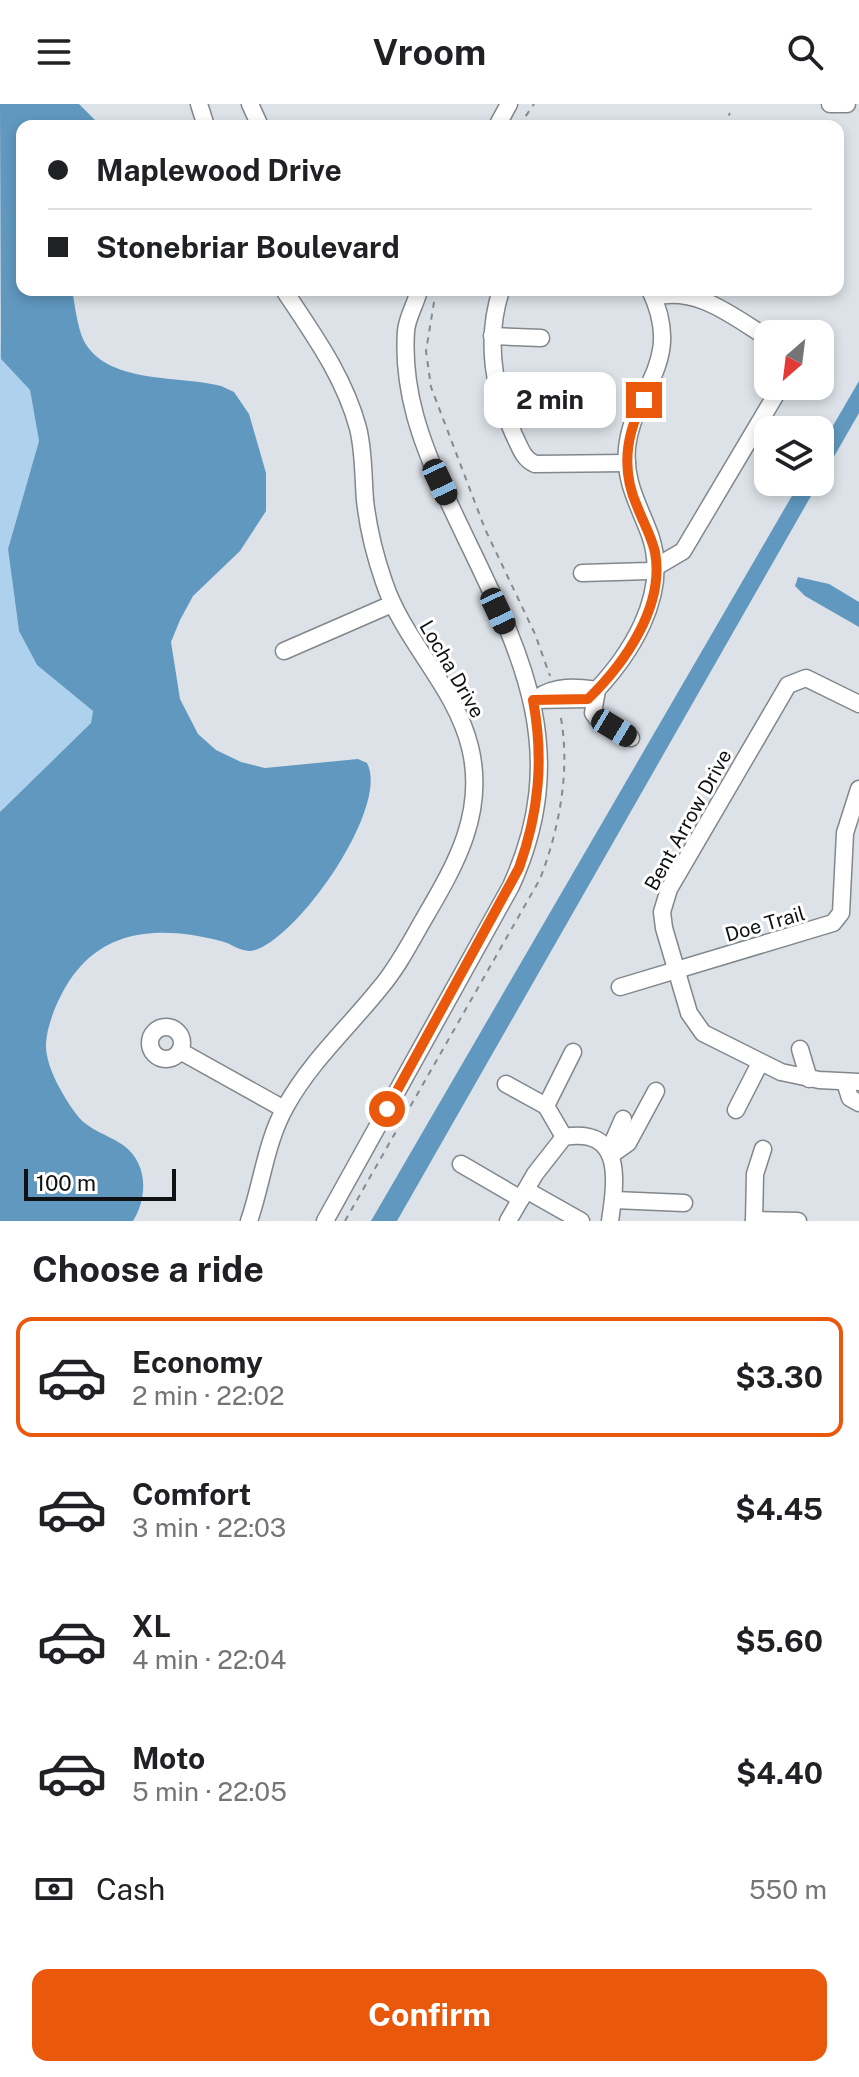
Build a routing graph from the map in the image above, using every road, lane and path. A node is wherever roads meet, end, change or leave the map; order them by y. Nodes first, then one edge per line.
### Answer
1 (830, 104) edge
2 (847, 104) edge
3 (730, 113) dead end
4 (726, 120) edge
5 (288, 296) edge
6 (417, 296) edge
7 (435, 296) edge
8 (500, 296) edge
9 (653, 296) edge
10 (693, 296) edge
11 (754, 330) edge
12 (492, 336) junction
13 (541, 338) dead end
14 (773, 400) edge
15 (627, 463) junction
16 (656, 566) junction
17 (582, 573) dead end
18 (392, 604) junction
19 (284, 651) dead end
20 (551, 680) dead end
21 (597, 690) junction
22 (533, 700) junction
23 (859, 704) edge
24 (631, 738) dead end
25 (859, 789) edge
26 (677, 971) junction
27 (620, 987) dead end
28 (800, 1049) dead end
29 (180, 1051) dead end
30 (573, 1052) dead end
31 (760, 1063) junction
32 (809, 1079) junction
33 (852, 1082) edge
34 (506, 1084) dead end
35 (656, 1091) dead end
36 (859, 1103) edge
37 (546, 1106) junction
38 (284, 1109) junction
39 (736, 1110) dead end
40 (623, 1119) dead end
41 (564, 1137) junction
42 (763, 1149) dead end
43 (610, 1153) junction
44 (461, 1164) dead end
45 (523, 1195) junction
46 (614, 1200) junction
47 (684, 1203) dead end
48 (249, 1221) edge
49 (325, 1221) edge
50 (508, 1221) edge
51 (581, 1221) edge
52 (610, 1221) edge
53 (754, 1221) edge
54 (798, 1221) edge

1 - 2 street
3 - 4 path
5 - 18 street, Locha Drive
6 - 22 street
7 - 20 path
8 - 12 street
9 - 15 street
10 - 11 street
12 - 13 street
12 - 15 street
14 - 16 street
15 - 16 street
16 - 17 street
16 - 21 street
18 - 19 street
18 - 38 street, Locha Drive
21 - 22 street
21 - 24 street
22 - 49 street
23 - 26 street, Bent Arrow Drive
25 - 26 street, Doe Trail
26 - 27 street, Doe Trail
26 - 31 street, Bent Arrow Drive
28 - 32 street
29 - 38 street
30 - 37 street
31 - 32 street, Bent Arrow Drive
31 - 39 street
32 - 33 street, Bent Arrow Drive
33 - 36 street
34 - 37 street
35 - 43 street
37 - 41 street
38 - 48 street, Locha Drive
40 - 43 street
41 - 43 street
41 - 45 street
42 - 53 street
43 - 46 street
44 - 45 street
45 - 50 street
45 - 51 street
46 - 47 street
46 - 52 street
53 - 54 street

